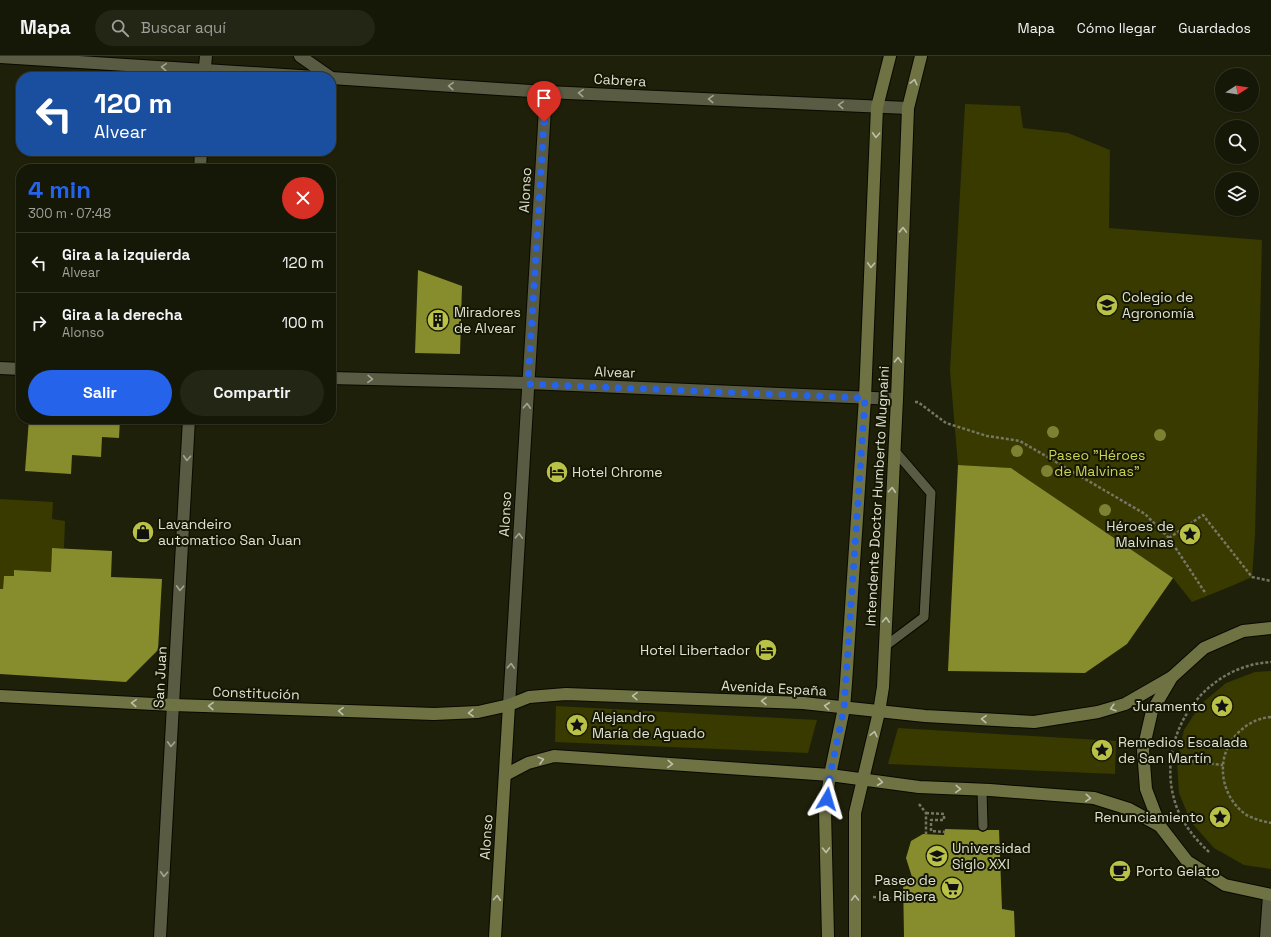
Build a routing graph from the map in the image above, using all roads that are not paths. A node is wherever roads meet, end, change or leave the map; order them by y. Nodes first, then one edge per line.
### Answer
1 (206, 56) edge
2 (209, 56) edge
3 (300, 56) edge
4 (890, 56) edge
5 (921, 56) edge
6 (0, 57) edge
7 (191, 72) edge
8 (204, 72) edge
9 (204, 72) edge
10 (323, 72) edge
11 (336, 78) edge
12 (546, 92) junction
13 (878, 107) junction
14 (908, 108) junction
15 (0, 368) edge
16 (16, 369) edge
17 (336, 378) edge
18 (528, 384) junction
19 (865, 398) junction
20 (897, 399) junction
21 (190, 424) edge
22 (894, 450) junction
23 (1271, 628) edge
24 (884, 647) junction
25 (1172, 677) junction
26 (0, 696) edge
27 (509, 704) junction
28 (173, 705) junction
29 (844, 708) junction
30 (879, 712) junction
31 (505, 775) junction
32 (830, 775) junction
33 (864, 780) junction
34 (982, 790) junction
35 (982, 826) dead end
36 (1160, 826) junction
37 (1270, 895) edge
38 (160, 937) edge
39 (495, 937) edge
40 (828, 937) edge
41 (855, 937) edge
42 (1266, 937) edge

1 - 8 street
2 - 9 street
3 - 10 street
4 - 13 main road, Intendente Doctor Humberto Mugnaini
14 -> 5 main road, Intendente Doctor Humberto Mugnaini
7 -> 6 street
12 -> 11 street, Cabrera
13 -> 12 street, Cabrera
12 - 18 street, Alonso
13 - 14 street, Cabrera
13 -> 19 main road, Intendente Doctor Humberto Mugnaini
20 -> 14 main road, Intendente Doctor Humberto Mugnaini
15 - 16 street
17 -> 18 street, Alvear
18 - 19 street, Alvear
27 -> 18 street, Alonso
19 - 20 street, Alvear
19 - 29 main road, Intendente Doctor Humberto Mugnaini
20 - 22 main road, Intendente Doctor Humberto Mugnaini
21 -> 28 street, San Juan
24 -> 22 main road, Intendente Doctor Humberto Mugnaini
22 - 24 lane
23 - 25 main road
24 - 30 main road, Intendente Doctor Humberto Mugnaini
25 -> 30 main road, Avenida España
25 - 36 main road
28 -> 26 main road, Constitución
27 -> 28 main road, Constitución
29 -> 27 main road, Avenida España
27 - 31 main road, Alonso
28 -> 38 street, San Juan
29 - 30 main road, Avenida España
29 - 32 main road, Intendente Doctor Humberto Mugnaini
33 -> 30 main road, Intendente Doctor Humberto Mugnaini
31 -> 32 main road
39 -> 31 main road, Alonso
32 - 33 main road
32 -> 40 main road, Intendente Doctor Humberto Mugnaini
33 -> 34 main road
41 -> 33 main road, Intendente Doctor Humberto Mugnaini
34 - 35 lane
34 -> 36 main road
36 - 37 main road
37 - 42 street

